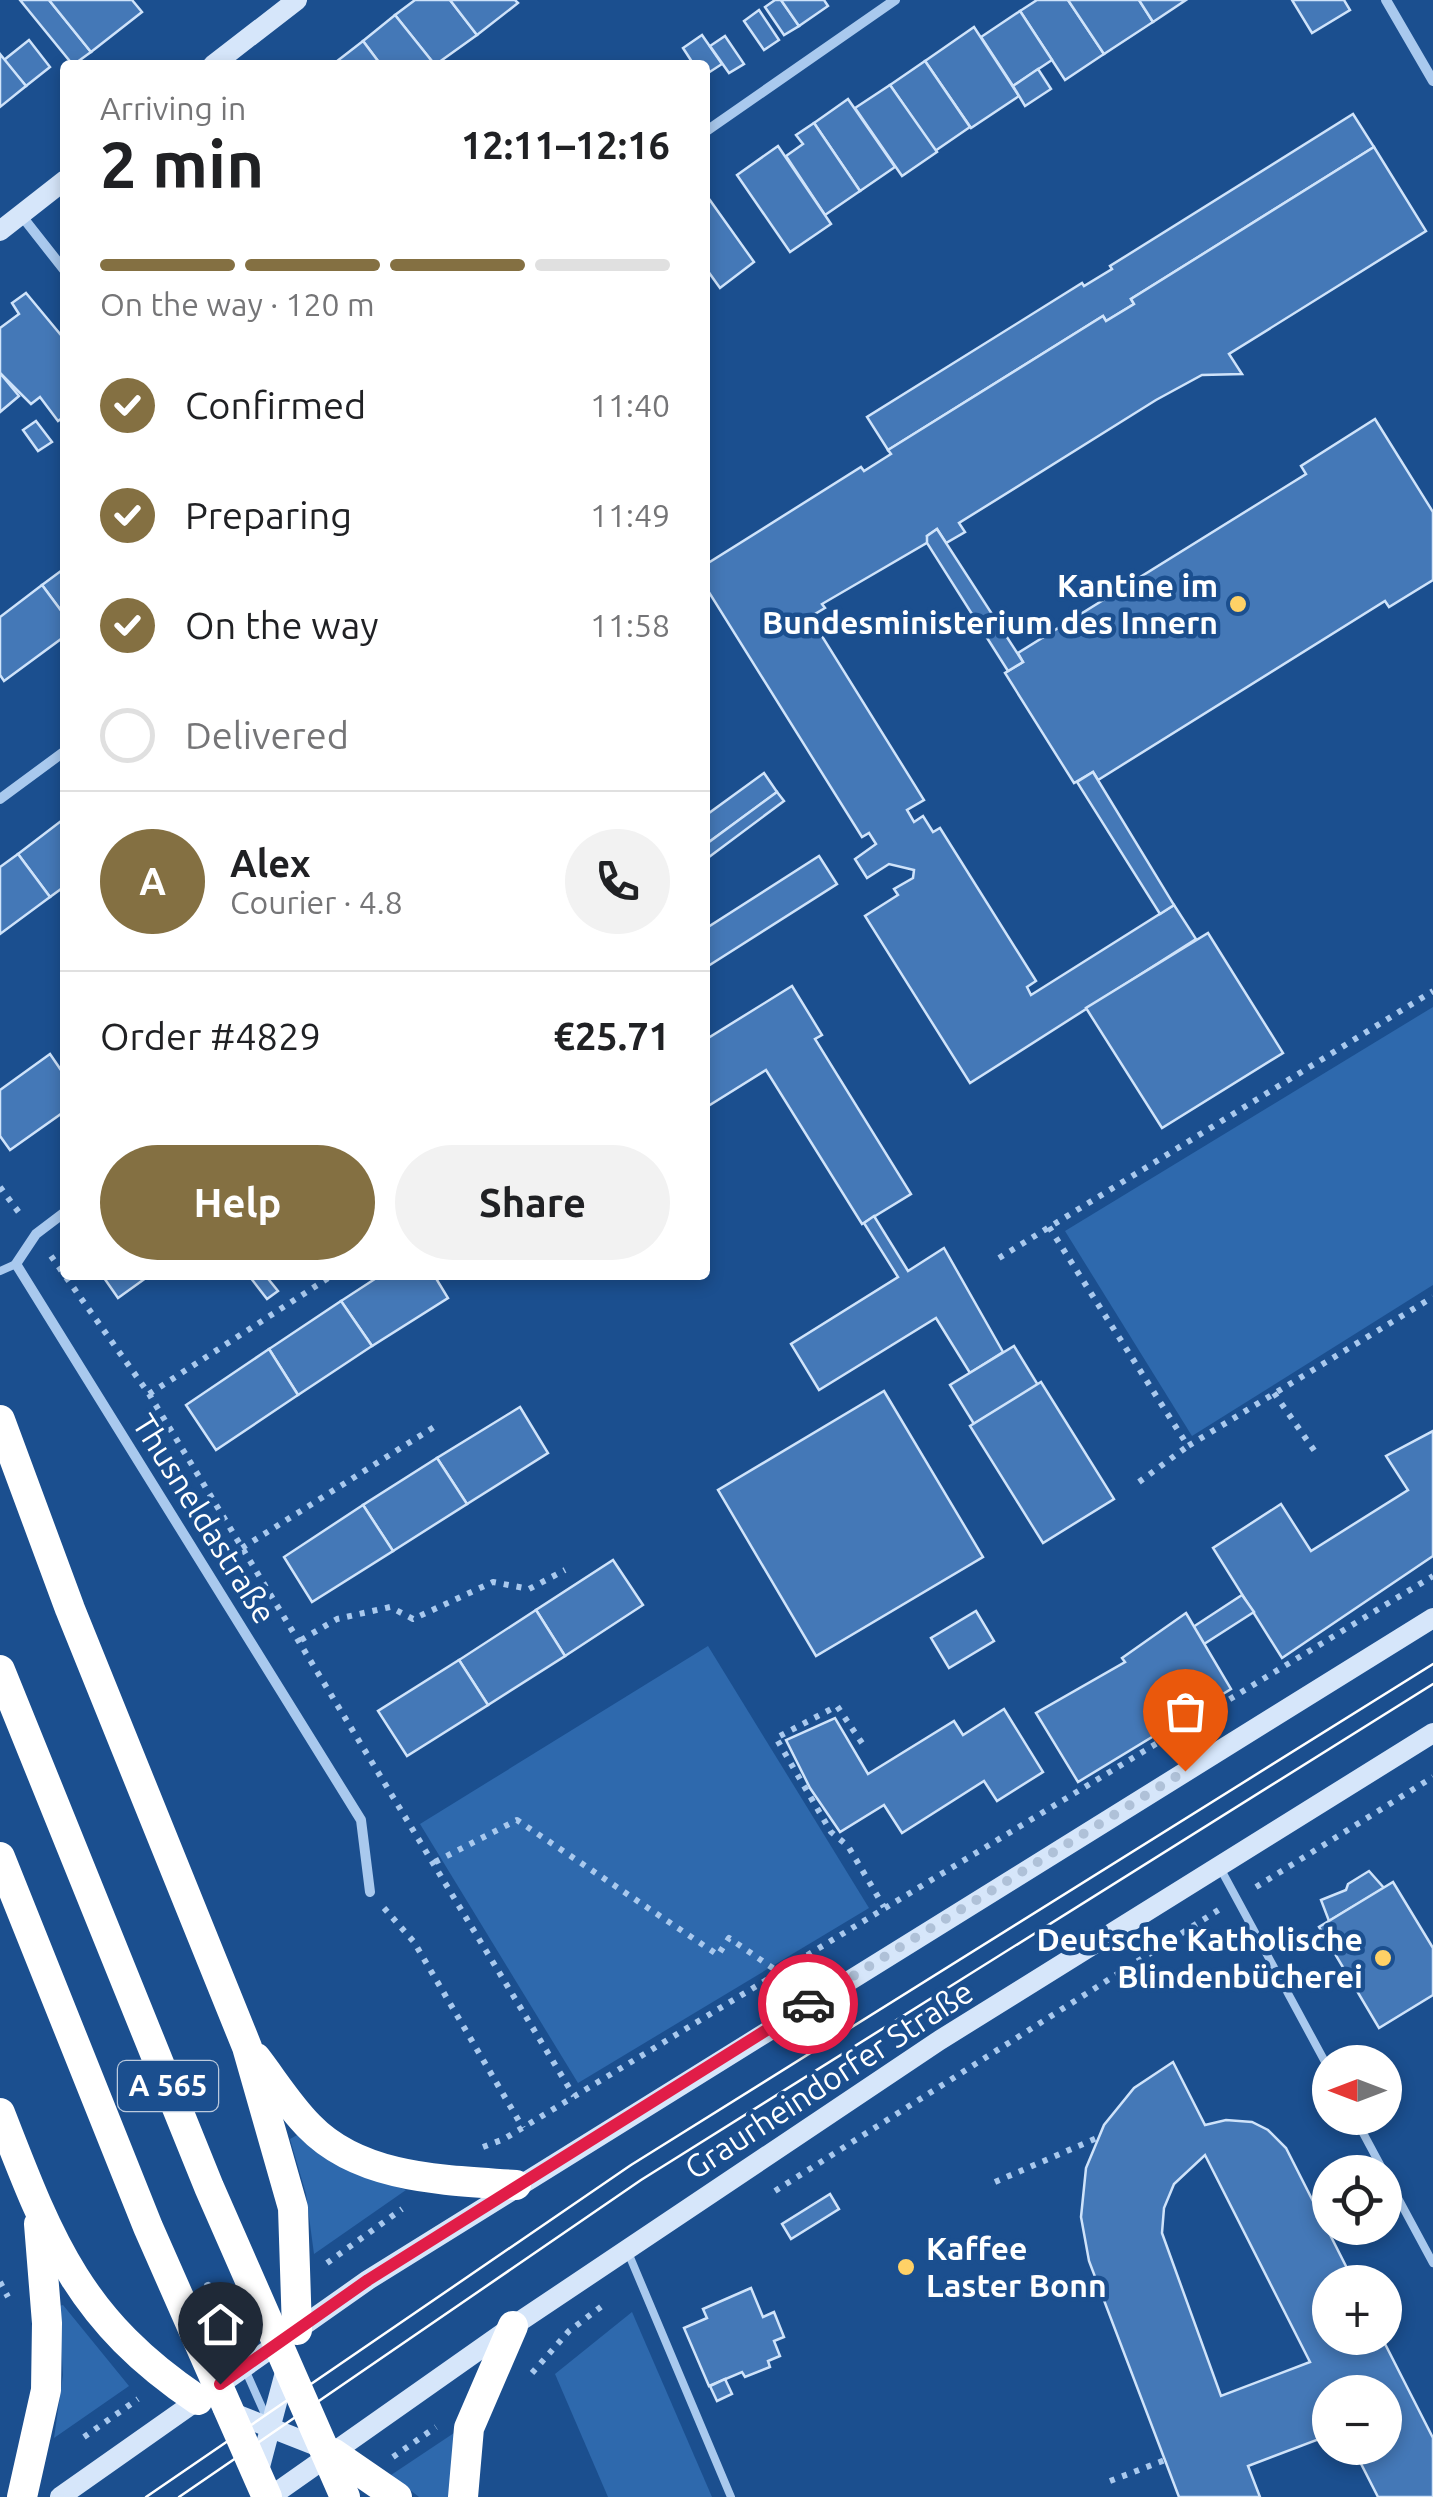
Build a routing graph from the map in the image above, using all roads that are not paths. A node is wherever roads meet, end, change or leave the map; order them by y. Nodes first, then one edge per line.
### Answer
1 (296, 0) edge
2 (895, 0) edge
3 (1386, 0) edge
4 (220, 60) edge
5 (1433, 81) edge
6 (710, 129) edge
7 (60, 184) edge
8 (21, 214) junction
9 (0, 230) edge
10 (60, 265) edge
11 (60, 756) edge
12 (0, 800) edge
13 (60, 1216) edge
14 (16, 1264) junction
15 (0, 1272) edge
16 (0, 1420) edge
17 (1433, 1618) edge
18 (0, 1670) edge
19 (1433, 1733) edge
20 (0, 1857) edge
21 (1219, 1866) junction
22 (370, 1892) road end
23 (1316, 2045) edge
24 (247, 2047) junction
25 (0, 2113) edge
26 (516, 2185) junction
27 (1402, 2206) edge
28 (38, 2211) junction
29 (627, 2250) junction
30 (1433, 2263) edge
31 (208, 2286) dead end
32 (513, 2326) junction
33 (297, 2330) junction
34 (243, 2368) junction
35 (198, 2400) junction
36 (270, 2425) junction
37 (333, 2453) junction
38 (22, 2497) edge
39 (60, 2497) edge
40 (252, 2497) edge
41 (269, 2497) edge
42 (345, 2497) edge
43 (397, 2497) edge
44 (462, 2497) edge
45 (731, 2497) edge

1 - 4 main road
2 - 6 street
3 - 5 street
7 - 8 main road
8 - 9 main road
8 - 10 street
11 - 12 street
13 - 14 street
14 - 15 lane
14 - 22 street, Thusneldastraße
16 - 24 highway
17 - 26 main road
18 - 42 highway, A 565, bridge
19 - 21 main road, Graurheindorfer Straße
20 - 41 highway, A 565, bridge
21 - 23 lane
21 - 29 main road, Graurheindorfer Straße
24 - 26 highway
24 - 33 highway
25 - 28 highway
26 - 33 main road
27 - 30 lane
28 - 35 highway
28 - 38 highway
29 - 32 main road, Graurheindorfer Straße
29 - 45 lane
31 - 34 lane
32 - 37 main road, Graurheindorfer Straße
32 - 44 highway
33 - 34 main road
33 - 36 main road
34 - 35 main road
34 - 36 lane
35 - 36 main road
35 - 39 main road
36 - 37 main road
36 - 40 main road
37 - 41 main road, Graurheindorfer Straße
37 - 43 highway

